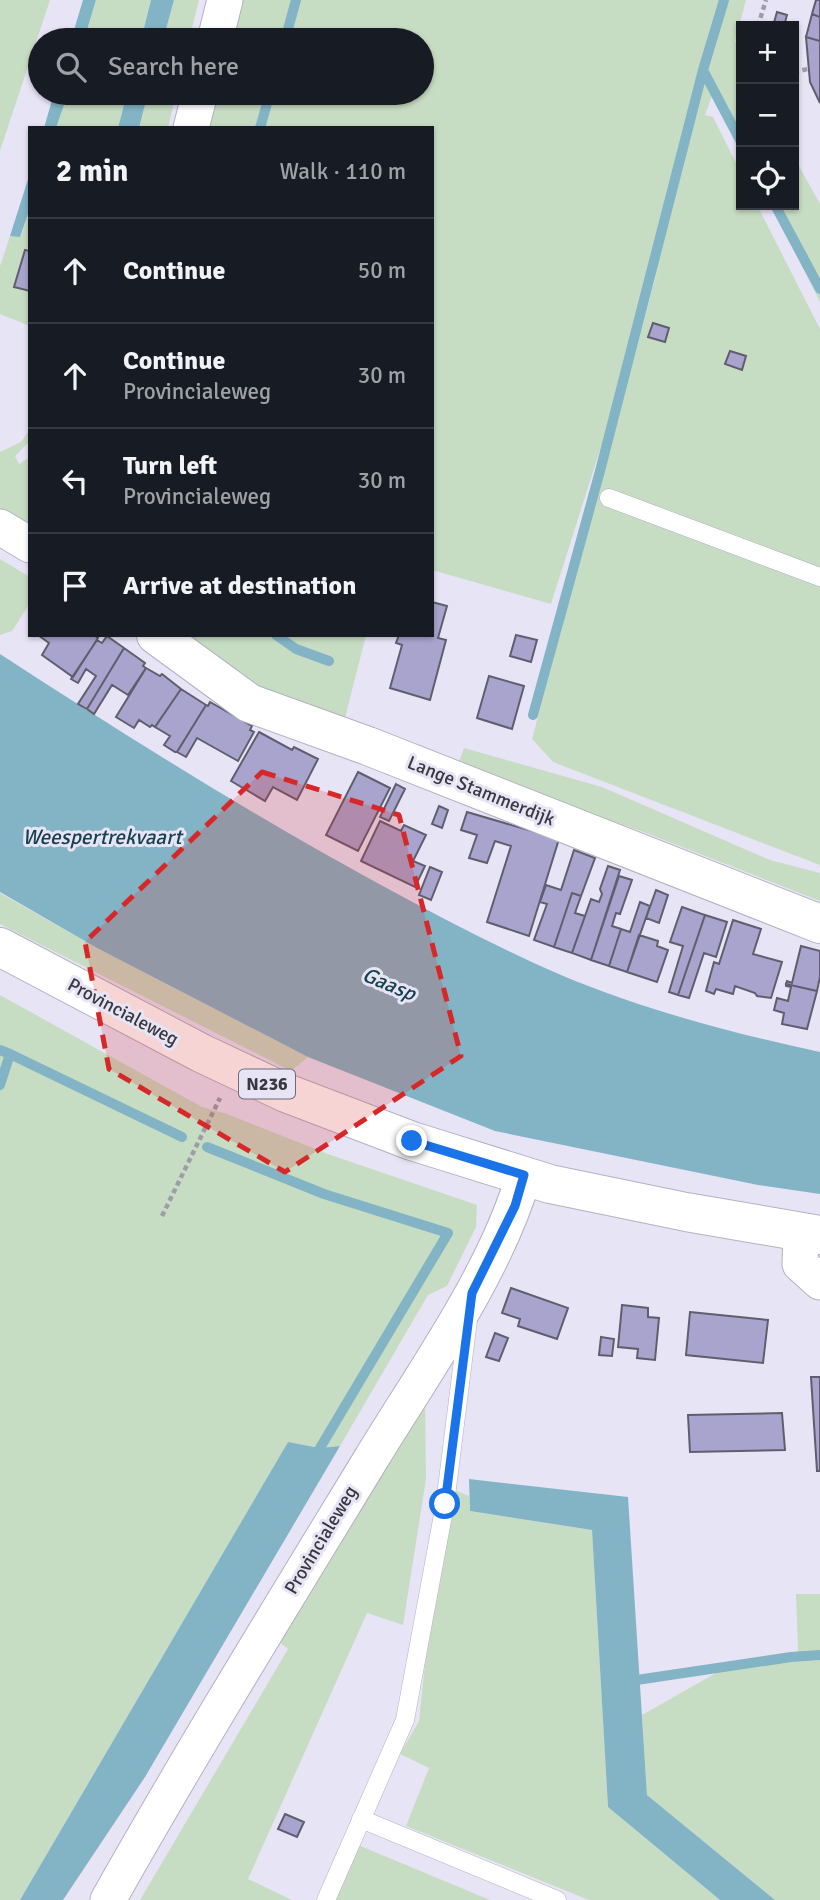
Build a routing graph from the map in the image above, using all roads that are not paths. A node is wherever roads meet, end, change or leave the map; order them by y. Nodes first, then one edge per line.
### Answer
1 (225, 0) edge
2 (218, 28) edge
3 (197, 105) edge
4 (192, 126) edge
5 (609, 498) dead end
6 (0, 527) edge
7 (28, 544) edge
8 (820, 577) edge
9 (159, 637) edge
10 (820, 924) edge
11 (0, 947) edge
12 (524, 1175) junction
13 (811, 1235) edge
14 (820, 1282) edge
15 (472, 1293) junction
16 (361, 1819) junction
17 (107, 1900) edge
18 (326, 1900) edge
19 (557, 1900) edge

1 - 2 street
3 - 4 street
5 - 8 lane
6 - 7 street
9 - 10 main road, Lange Stammerdijk
11 - 12 main road, Provincialeweg / N236
12 - 13 main road, Provincialeweg / N236
12 - 15 street, Provincialeweg
13 - 14 street, Provincialeweg
15 - 16 lane
15 - 17 street, Provincialeweg
16 - 18 lane
16 - 19 lane

